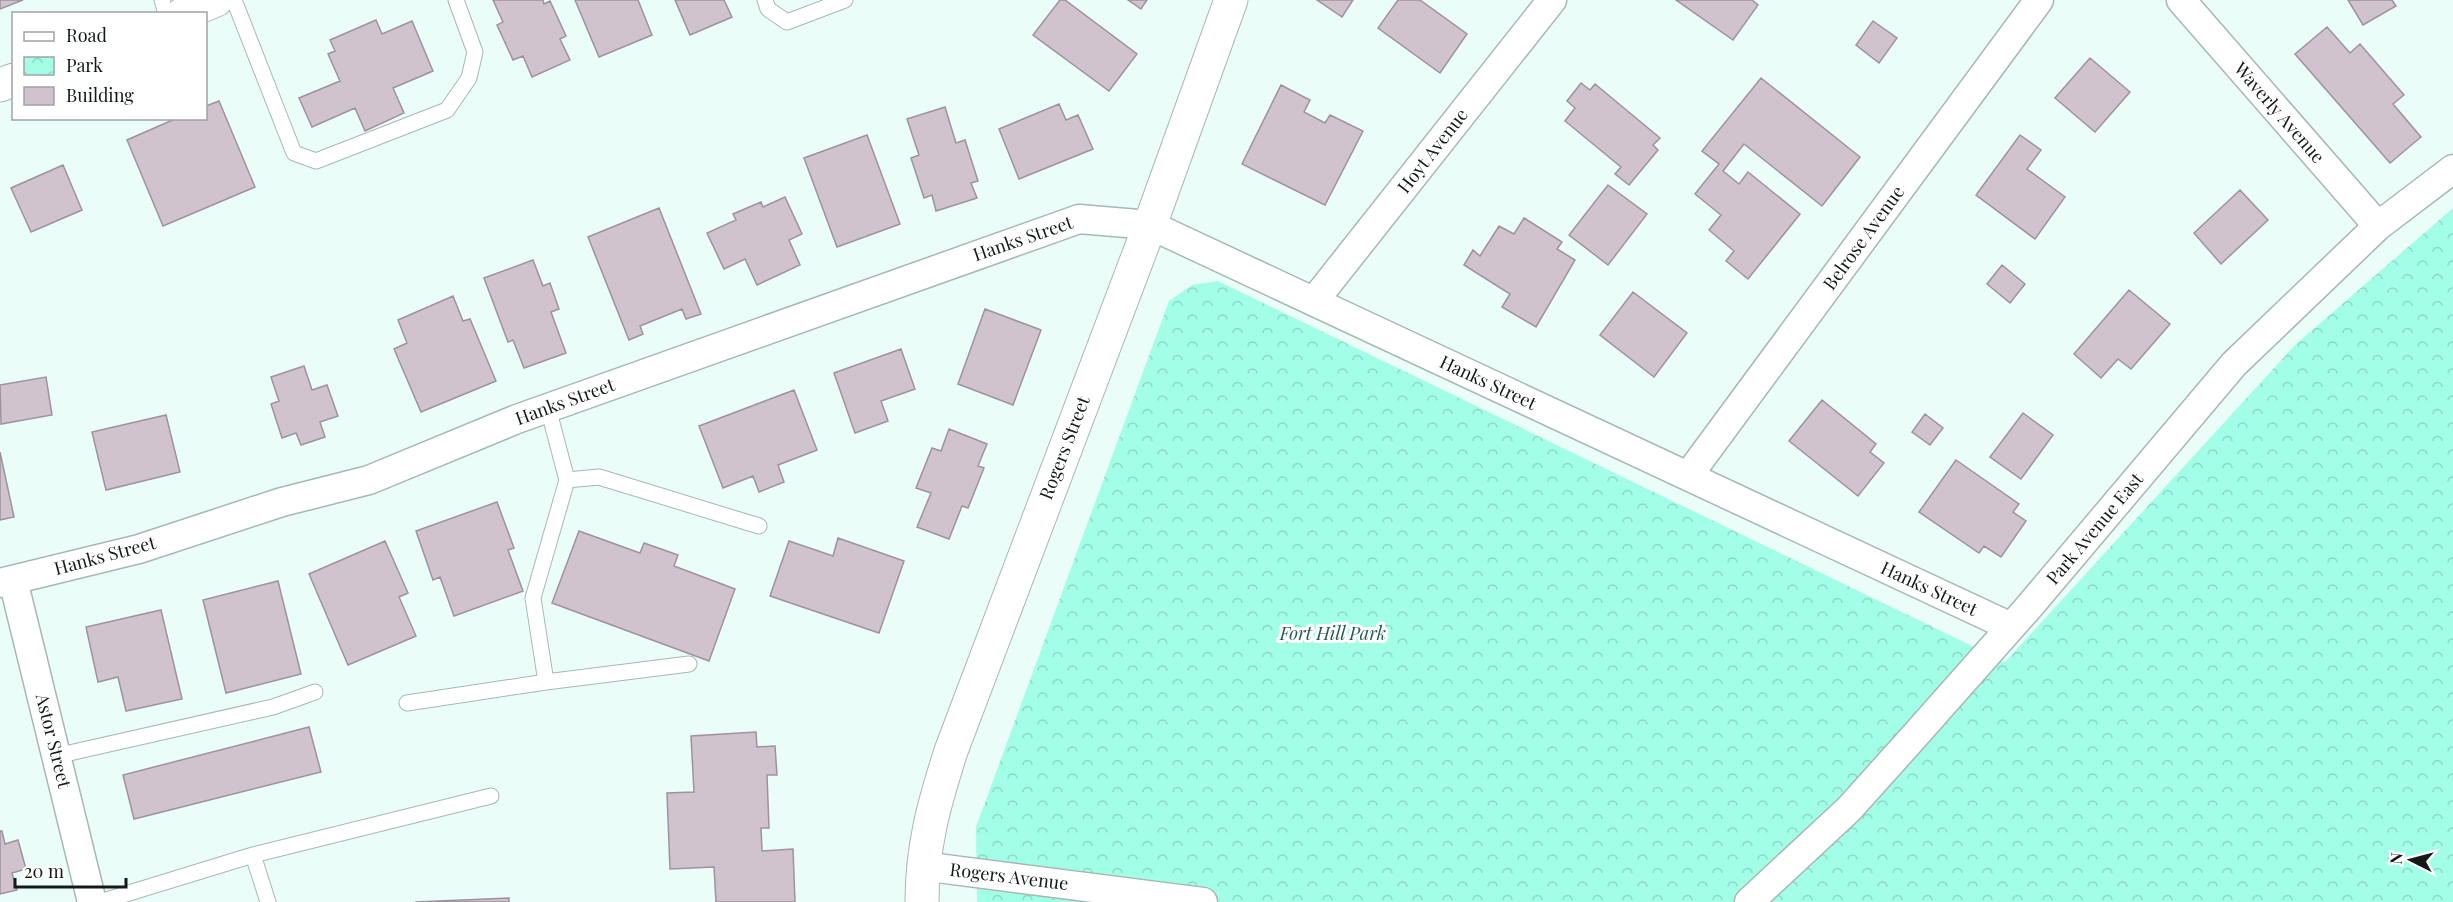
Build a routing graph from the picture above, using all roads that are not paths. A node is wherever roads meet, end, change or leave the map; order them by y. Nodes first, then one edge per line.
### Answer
1 (216, 0) edge
2 (234, 0) edge
3 (456, 0) edge
4 (765, 0) edge
5 (845, 0) edge
6 (1231, 0) edge
7 (1552, 0) edge
8 (2039, 0) edge
9 (2181, 0) edge
10 (188, 12) edge
11 (2453, 169) edge
12 (1150, 225) junction
13 (2378, 226) junction
14 (1314, 302) junction
15 (548, 408) junction
16 (1688, 476) junction
17 (567, 480) junction
18 (759, 526) dead end
19 (7, 582) edge
20 (2011, 627) junction
21 (688, 664) dead end
22 (546, 682) junction
23 (315, 692) dead end
24 (407, 704) dead end
25 (56, 756) junction
26 (491, 796) dead end
27 (253, 855) junction
28 (922, 866) junction
29 (92, 902) edge
30 (100, 902) edge
31 (268, 902) edge
32 (922, 902) edge
33 (1203, 902) edge
34 (1749, 902) edge

1 - 10 street
2 - 3 lane
4 - 5 lane
6 - 12 street, Rogers Street
7 - 14 street, Hoyt Avenue
8 - 16 street, Belrose Avenue
9 - 13 street, Waverly Avenue
11 - 13 street, Park Avenue East
12 - 14 street, Hanks Street
12 - 15 street, Hanks Street
12 - 28 street, Rogers Street
13 - 20 street, Park Avenue East
14 - 16 street, Hanks Street
15 - 17 lane
15 - 19 street, Hanks Street
16 - 20 street, Hanks Street
17 - 18 lane
17 - 22 lane
19 - 25 street, Astor Street
20 - 34 street, Park Avenue East
21 - 22 lane
22 - 24 lane
23 - 25 lane
25 - 29 street, Astor Street
26 - 27 lane
27 - 30 lane
27 - 31 lane
28 - 32 street, Rogers Street
28 - 33 street, Rogers Avenue

